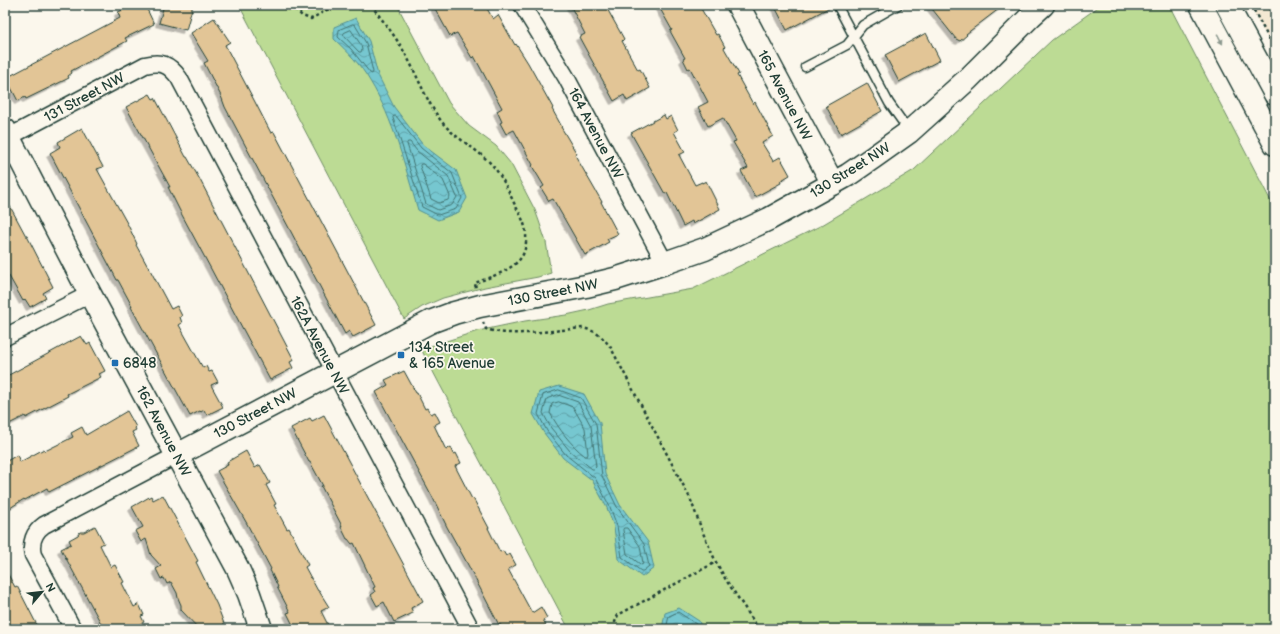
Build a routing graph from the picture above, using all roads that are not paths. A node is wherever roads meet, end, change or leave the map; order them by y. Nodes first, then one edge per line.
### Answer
1 (522, 5) edge
2 (738, 5) edge
3 (837, 5) edge
4 (898, 5) edge
5 (1043, 5) edge
6 (1201, 5) edge
7 (1227, 5) edge
8 (853, 35) junction
9 (165, 64) joint
10 (805, 67) dead end
11 (1275, 94) edge
12 (909, 132) junction
13 (6, 135) edge
14 (1275, 144) edge
15 (833, 184) junction
16 (665, 263) junction
17 (90, 294) junction
18 (5, 338) edge
19 (334, 372) junction
20 (177, 455) junction
21 (73, 629) edge
22 (261, 629) edge
23 (471, 629) edge

1 - 16 street, 164 Avenue NW
2 - 15 street, 165 Avenue NW
3 - 8 lane
4 - 8 lane
5 - 12 street, 130 Street NW
6 -> 14 street
7 - 11 street
8 - 10 lane
8 - 12 lane
9 - 13 street, 131 Street NW
9 - 19 street, 162A Avenue NW
12 - 15 street, 130 Street NW
13 - 17 street, 162 Avenue NW
15 - 16 street, 130 Street NW
16 - 19 street, 130 Street NW
17 - 18 street
17 - 20 street, 162 Avenue NW
19 - 20 street, 130 Street NW
19 - 23 street, 162A Avenue NW
20 - 21 street, 130 Street NW
20 - 22 street, 162 Avenue NW

